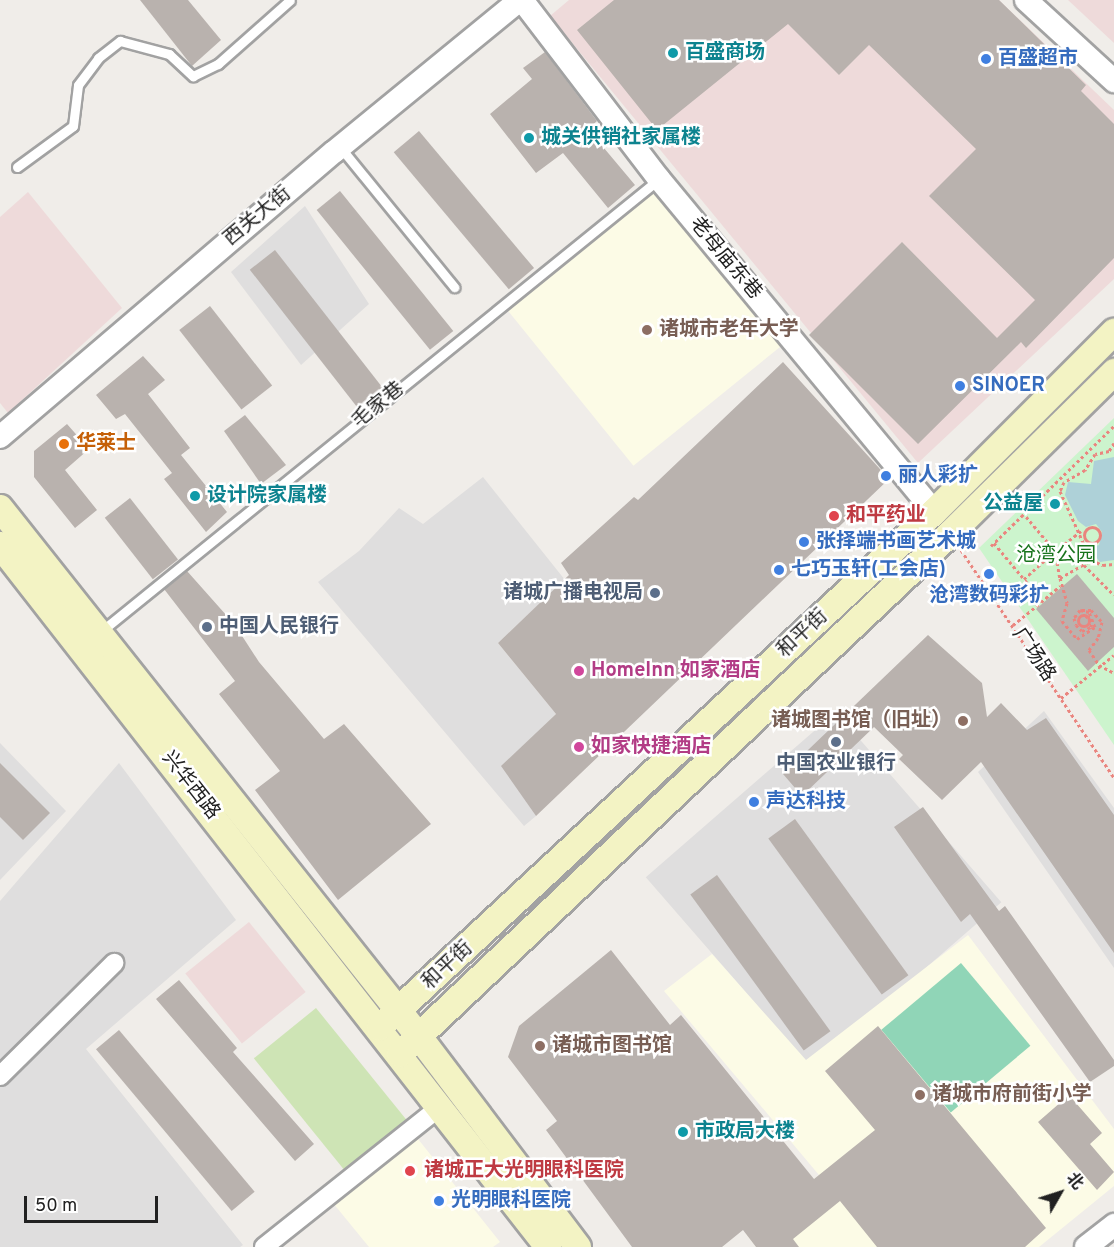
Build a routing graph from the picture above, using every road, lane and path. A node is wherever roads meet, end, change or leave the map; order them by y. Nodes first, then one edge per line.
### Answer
1 (290, 0) edge
2 (521, 0) edge
3 (1026, 0) edge
4 (1114, 81) edge
5 (340, 147) junction
6 (17, 167) dead end
7 (659, 179) junction
8 (454, 287) dead end
9 (1114, 332) edge
10 (1114, 372) edge
11 (1114, 426) edge
12 (0, 437) edge
13 (1114, 443) edge
14 (0, 508) edge
15 (934, 512) junction
16 (1024, 514) junction
17 (1081, 530) junction
18 (950, 534) junction
19 (1085, 539) junction
20 (994, 543) junction
21 (0, 545) edge
22 (991, 546) dead end
23 (1055, 551) junction
24 (1091, 560) junction
25 (1083, 564) junction
26 (1114, 564) edge
27 (1060, 578) junction
28 (1024, 579) junction
29 (1060, 586) junction
30 (1114, 595) edge
31 (1041, 602) junction
32 (1080, 610) junction
33 (1086, 616) dead end
34 (1013, 625) junction
35 (99, 633) junction
36 (1114, 655) edge
37 (1102, 666) junction
38 (1114, 673) edge
39 (1061, 698) junction
40 (1114, 778) edge
41 (114, 963) dead end
42 (389, 1020) junction
43 (420, 1038) junction
44 (400, 1054) junction
45 (0, 1076) edge
46 (441, 1106) junction
47 (1114, 1225) edge
48 (264, 1247) edge
49 (548, 1247) edge
50 (578, 1247) edge
51 (1086, 1247) edge

1 - 6 lane
2 - 5 street, 西关大街
2 - 7 street, 老母庙东巷
3 - 4 street
5 - 8 lane
5 - 12 street, 西关大街
7 - 15 street, 老母庙东巷
7 - 35 lane, 毛家巷
9 - 15 main road, 和平街
10 - 18 main road, 和平街
11 - 16 path
13 - 17 path
14 - 35 main road
15 - 42 main road, 和平街
16 - 20 path
16 - 23 path
17 - 19 path
17 - 23 path
18 - 34 path, 广场路
18 - 43 main road, 和平街
19 - 19 path
19 - 24 path
20 - 22 path
20 - 28 path
21 - 42 main road, 兴华西路
23 - 27 path
23 - 28 path
24 - 25 path
24 - 26 path
25 - 27 path
25 - 30 path
27 - 29 path
28 - 31 path
29 - 31 path
29 - 32 path
31 - 34 path
32 - 33 path
32 - 37 path
34 - 39 path, 广场路
35 - 42 main road
36 - 37 path
37 - 38 path
37 - 39 path
39 - 40 path, 广场路
41 - 45 street
42 - 43 main road
42 - 44 main road
43 - 44 main road, 和平街
43 - 50 main road
44 - 46 main road
46 - 48 street
46 - 49 main road
47 - 51 street

